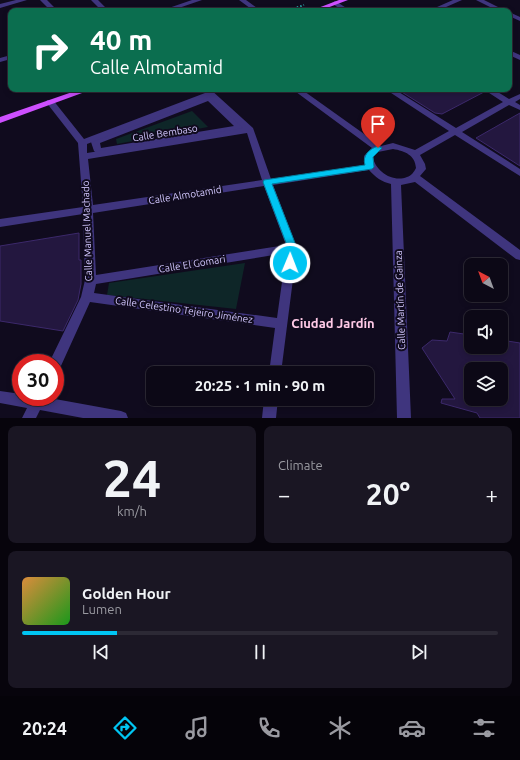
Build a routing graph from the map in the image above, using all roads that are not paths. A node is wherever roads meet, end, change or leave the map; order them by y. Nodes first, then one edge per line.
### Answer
1 (24, 0) edge
2 (44, 0) edge
3 (94, 0) edge
4 (199, 0) edge
5 (242, 0) edge
6 (345, 0) edge
7 (459, 0) edge
8 (479, 0) edge
9 (335, 4) junction
10 (0, 6) edge
11 (52, 8) edge
12 (103, 8) edge
13 (173, 8) edge
14 (254, 8) edge
15 (322, 8) edge
16 (342, 8) edge
17 (439, 8) edge
18 (496, 8) edge
19 (80, 92) edge
20 (206, 92) edge
21 (209, 92) edge
22 (300, 92) edge
23 (394, 92) edge
24 (492, 92) edge
25 (520, 96) edge
26 (50, 102) junction
27 (510, 102) junction
28 (520, 108) edge
29 (0, 120) edge
30 (250, 130) junction
31 (455, 131) junction
32 (96, 142) joint
33 (82, 143) junction
34 (378, 148) junction
35 (415, 154) junction
36 (83, 157) junction
37 (370, 167) junction
38 (520, 173) edge
39 (415, 177) junction
40 (396, 181) junction
41 (267, 182) junction
42 (88, 210) junction
43 (0, 223) edge
44 (292, 248) junction
45 (520, 256) edge
46 (91, 280) junction
47 (87, 297) junction
48 (282, 324) junction
49 (60, 354) edge
50 (276, 366) edge
51 (0, 397) edge
52 (12, 398) edge
53 (35, 406) edge
54 (64, 406) edge
55 (270, 406) edge
56 (29, 418) edge
57 (122, 418) edge
58 (268, 418) edge
59 (404, 418) edge

1 - 10 street
2 - 11 street
3 - 12 street
4 - 13 street
5 - 14 street
6 - 9 main road
7 - 17 street
8 - 18 street
9 - 15 main road
9 - 16 street
19 - 26 main road
20 - 33 street
21 - 30 street
22 - 34 street
23 - 31 street
24 - 27 street
25 - 27 street
26 - 29 main road
26 - 33 street
27 - 28 street
27 - 31 street
30 - 36 street, Calle Bembaso
30 - 41 street
31 - 35 street
31 - 38 street
32 - 32 street
33 - 36 street, Calle Manuel Machado
34 - 35 street
34 - 37 street
35 - 39 street
36 - 42 street, Calle Manuel Machado
37 - 40 street
37 - 41 street, Calle Almotamid
39 - 40 street
39 - 45 street
40 - 59 street, Calle Martín de Gainza
41 - 42 street, Calle Almotamid
41 - 44 street
42 - 43 street, Calle Almotamid
42 - 46 street, Calle Manuel Machado
44 - 46 street, Calle El Gomari
44 - 48 street
46 - 47 street, Calle Manuel Machado
47 - 48 street, Calle Celestino Tejeiro Jiménez
47 - 49 street, Calle Manuel Machado
48 - 50 street
51 - 52 street
53 - 56 street
54 - 57 street
55 - 58 street

